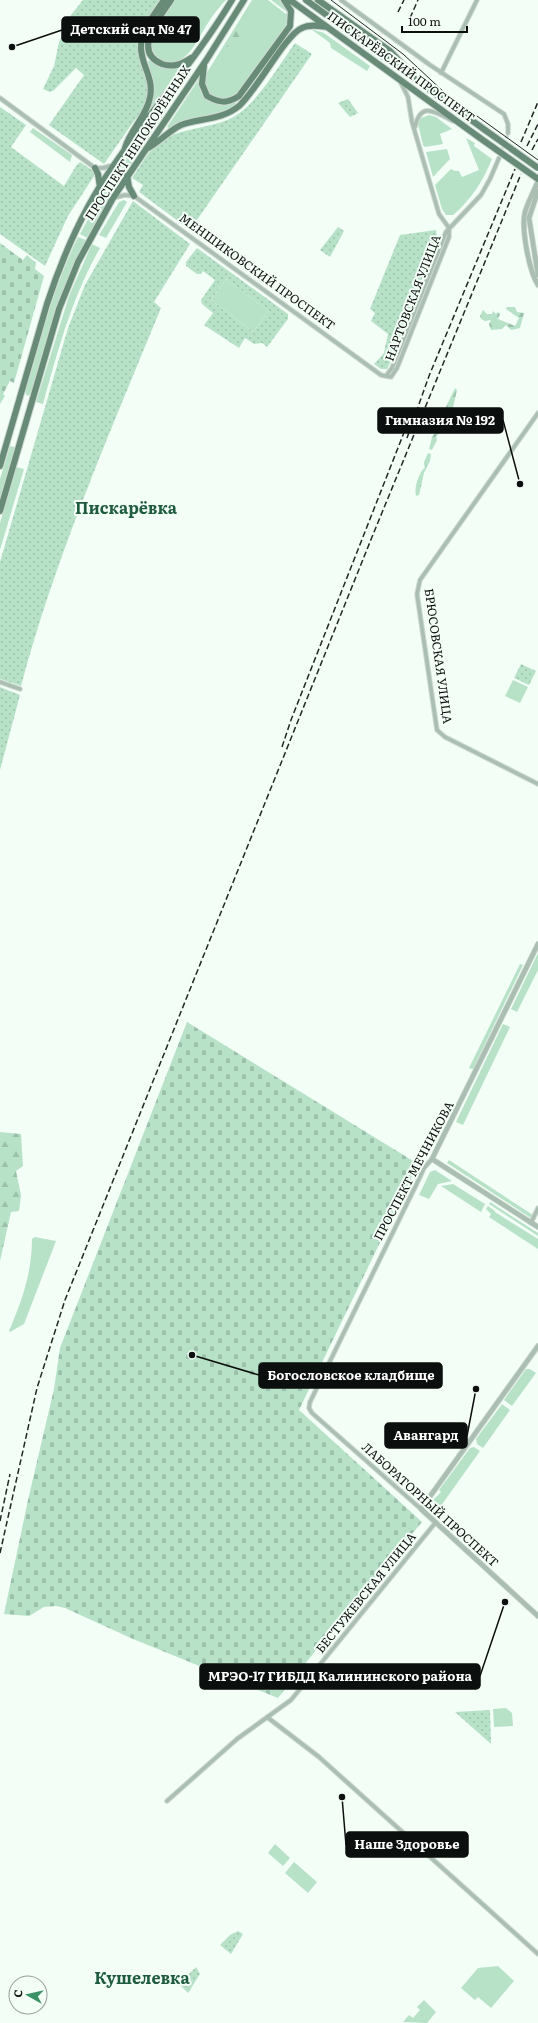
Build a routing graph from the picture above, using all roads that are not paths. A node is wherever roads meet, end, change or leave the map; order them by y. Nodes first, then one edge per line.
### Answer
1 (164, 0) edge
2 (171, 0) edge
3 (232, 0) edge
4 (244, 0) edge
5 (284, 0) edge
6 (290, 0) edge
7 (306, 0) edge
8 (318, 0) edge
9 (341, 0) edge
10 (476, 0) edge
11 (327, 27) junction
12 (196, 54) junction
13 (206, 60) junction
14 (441, 73) junction
15 (398, 78) junction
16 (416, 80) junction
17 (0, 98) edge
18 (464, 127) junction
19 (414, 128) junction
20 (508, 133) tunnel mouth
21 (146, 149) junction
22 (124, 152) junction
23 (499, 158) tunnel mouth
24 (114, 164) junction
25 (95, 168) junction
26 (538, 168) edge
27 (128, 175) junction
28 (538, 180) edge
29 (100, 186) junction
30 (538, 191) edge
31 (134, 196) junction
32 (113, 198) junction
33 (449, 228) junction
34 (538, 275) edge
35 (538, 285) edge
36 (386, 376) joint
37 (538, 413) edge
38 (0, 466) edge
39 (0, 511) edge
40 (0, 682) edge
41 (20, 689) dead end
42 (538, 784) edge
43 (538, 944) edge
44 (432, 1159) junction
45 (538, 1208) edge
46 (531, 1223) junction
47 (538, 1227) edge
48 (538, 1346) edge
49 (309, 1408) joint
50 (421, 1509) junction
51 (436, 1522) junction
52 (538, 1616) edge
53 (267, 1717) junction
54 (167, 1801) dead end
55 (538, 1954) edge

1 - 22 main road
2 - 12 main road
3 - 12 main road, ПРОСПЕКТ НЕПОКОРЁННЫХ
4 - 13 main road, ПРОСПЕКТ НЕПОКОРЁННЫХ
5 - 13 main road
6 - 11 main road, ПИСКАРЁВСКИЙ ПРОСПЕКТ
7 - 16 main road, ПИСКАРЁВСКИЙ ПРОСПЕКТ
8 - 16 main road
9 - 14 street
10 - 14 street
11 - 15 main road, ПИСКАРЁВСКИЙ ПРОСПЕКТ
11 - 21 main road
12 - 22 main road, ПРОСПЕКТ НЕПОКОРЁННЫХ
13 - 21 main road, ПРОСПЕКТ НЕПОКОРЁННЫХ
14 - 20 street
15 - 18 main road, ПИСКАРЁВСКИЙ ПРОСПЕКТ
15 - 19 street
16 - 26 main road, ПИСКАРЁВСКИЙ ПРОСПЕКТ, bridge
17 - 25 street
18 - 19 street
18 - 28 main road, ПИСКАРЁВСКИЙ ПРОСПЕКТ, bridge
19 - 33 street
21 - 27 main road, ПРОСПЕКТ НЕПОКОРЁННЫХ
22 - 24 main road, ПРОСПЕКТ НЕПОКОРЁННЫХ
23 - 33 street, НАРТОВСКАЯ УЛИЦА
24 - 25 street
24 - 29 main road, ПРОСПЕКТ НЕПОКОРЁННЫХ
25 - 29 main road
27 - 31 main road
27 - 32 main road, ПРОСПЕКТ НЕПОКОРЁННЫХ
28 - 35 street
29 - 38 main road, ПРОСПЕКТ НЕПОКОРЁННЫХ
30 - 34 street
31 - 32 street
31 - 36 street, МЕНШИКОВСКИЙ ПРОСПЕКТ
32 - 39 main road, ПРОСПЕКТ НЕПОКОРЁННЫХ
33 - 36 street, НАРТОВСКАЯ УЛИЦА
37 - 42 street, БРЮСОВСКАЯ УЛИЦА
40 - 41 street
43 - 44 street, ПРОСПЕКТ МЕЧНИКОВА
44 - 46 street
44 - 49 street, ПРОСПЕКТ МЕЧНИКОВА
45 - 46 street
46 - 47 street
48 - 50 street
49 - 50 street, ЛАБОРАТОРНЫЙ ПРОСПЕКТ
50 - 51 street, ЛАБОРАТОРНЫЙ ПРОСПЕКТ
51 - 52 street, ЛАБОРАТОРНЫЙ ПРОСПЕКТ
51 - 53 street, БЕСТУЖЕВСКАЯ УЛИЦА
53 - 54 street, БЕСТУЖЕВСКАЯ УЛИЦА
53 - 55 street

